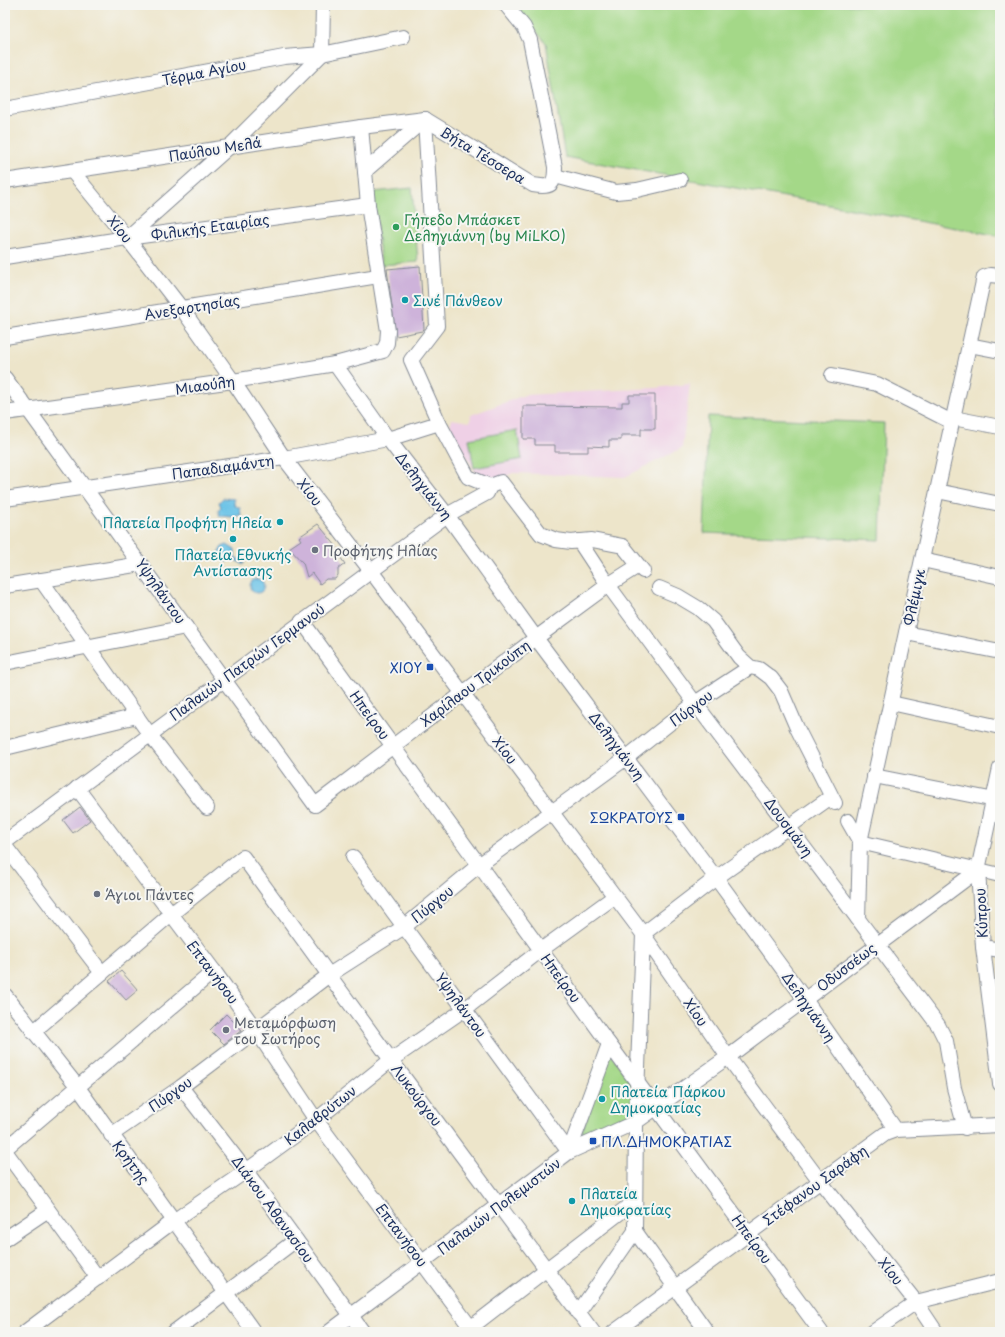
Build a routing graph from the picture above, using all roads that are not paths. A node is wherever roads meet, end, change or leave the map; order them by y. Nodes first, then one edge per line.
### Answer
1 (323, 5) edge
2 (506, 5) edge
3 (403, 37) dead end
4 (322, 54) junction
5 (5, 109) edge
6 (425, 119) junction
7 (361, 127) junction
8 (229, 147) junction
9 (72, 170) junction
10 (365, 171) junction
11 (555, 176) junction
12 (5, 180) edge
13 (680, 180) dead end
14 (368, 205) junction
15 (128, 238) junction
16 (5, 257) edge
17 (378, 276) junction
18 (1000, 276) edge
19 (182, 309) junction
20 (5, 338) edge
21 (969, 345) junction
22 (1000, 351) edge
23 (335, 364) junction
24 (832, 375) dead end
25 (5, 378) edge
26 (233, 381) junction
27 (28, 411) junction
28 (5, 413) edge
29 (953, 420) junction
30 (439, 423) junction
31 (1000, 427) edge
32 (388, 439) junction
33 (284, 458) junction
34 (85, 486) junction
35 (490, 486) junction
36 (937, 491) junction
37 (5, 499) edge
38 (1000, 504) edge
39 (447, 515) junction
40 (579, 541) junction
41 (922, 560) junction
42 (141, 564) junction
43 (371, 571) junction
44 (1000, 577) edge
45 (41, 580) junction
46 (608, 585) junction
47 (5, 586) edge
48 (660, 588) dead end
49 (302, 621) junction
50 (186, 627) junction
51 (906, 633) junction
52 (536, 638) junction
53 (86, 647) junction
54 (1000, 652) edge
55 (5, 663) edge
56 (750, 667) junction
57 (223, 679) junction
58 (462, 693) junction
59 (891, 703) junction
60 (695, 704) junction
61 (137, 716) junction
62 (1000, 727) edge
63 (150, 735) junction
64 (392, 746) junction
65 (5, 748) edge
66 (626, 758) junction
67 (1000, 768) edge
68 (874, 776) junction
69 (77, 788) junction
70 (997, 800) edge
71 (315, 805) joint
72 (207, 808) dead end
73 (551, 812) junction
74 (848, 821) dead end
75 (788, 826) junction
76 (5, 842) edge
77 (860, 842) junction
78 (5, 846) edge
79 (353, 857) dead end
80 (479, 865) junction
81 (978, 870) junction
82 (1000, 875) edge
83 (716, 878) junction
84 (614, 897) junction
85 (170, 914) junction
86 (858, 919) junction
87 (404, 926) junction
88 (643, 934) junction
89 (877, 944) junction
90 (983, 946) junction
91 (541, 950) junction
92 (1000, 950) edge
93 (214, 971) junction
94 (102, 973) junction
95 (329, 975) junction
96 (5, 995) edge
97 (804, 998) junction
98 (465, 1010) junction
99 (256, 1030) junction
100 (33, 1032) junction
101 (608, 1044) junction
102 (728, 1057) junction
103 (391, 1060) junction
104 (638, 1082) junction
105 (1000, 1084) edge
106 (77, 1086) junction
107 (181, 1087) junction
108 (656, 1106) junction
109 (316, 1120) junction
110 (636, 1122) junction
111 (1000, 1125) edge
112 (964, 1128) junction
113 (896, 1130) junction
114 (111, 1135) junction
115 (5, 1150) edge
116 (570, 1152) junction
117 (246, 1172) junction
118 (820, 1181) junction
119 (635, 1201) junction
120 (498, 1206) junction
121 (48, 1210) junction
122 (175, 1220) junction
123 (635, 1231) junction
124 (748, 1234) junction
125 (5, 1240) edge
126 (296, 1240) junction
127 (423, 1263) junction
128 (547, 1271) junction
129 (98, 1278) junction
130 (1000, 1281) edge
131 (675, 1288) junction
132 (226, 1292) junction
133 (916, 1302) junction
134 (578, 1313) junction
135 (351, 1316) junction
136 (470, 1331) edge
137 (25, 1332) edge
138 (174, 1332) edge
139 (254, 1332) edge
140 (329, 1332) edge
141 (363, 1332) edge
142 (593, 1332) edge
143 (614, 1332) edge
144 (707, 1332) edge
145 (821, 1332) edge
146 (874, 1332) edge
147 (936, 1332) edge

1 - 4 street
2 - 11 street
3 - 4 street, Τέρμα Αγίου
4 - 5 street, Τέρμα Αγίου
4 - 8 street
6 - 7 street, Παύλου Μελά
6 - 10 street, Βήτα Τέσσερα
6 - 11 street, Βήτα Τέσσερα
6 - 30 street
7 - 8 street, Παύλου Μελά
7 - 10 street
8 - 9 street, Παύλου Μελά
8 - 15 street
9 - 12 street, Παύλου Μελά
9 - 15 street, Χίου
10 - 14 street
11 - 13 street
14 - 15 street, Φιλικής Εταιρίας
14 - 17 street
15 - 16 street, Φιλικής Εταιρίας
15 - 19 street, Χίου
17 - 19 street, Ανεξαρτησίας
17 - 23 street, Μιαούλη
18 - 21 street, Φλέμιγκ
19 - 20 street, Ανεξαρτησίας
19 - 26 street, Χίου
21 - 22 street
21 - 29 street, Φλέμιγκ
23 - 26 street, Μιαούλη
23 - 32 street, Δεληγιάννη
24 - 29 street
25 - 27 street, Υψηλάντου
26 - 27 street, Μιαούλη
26 - 33 street, Χίου
27 - 28 street, Μιαούλη
27 - 34 street, Υψηλάντου
29 - 31 street
29 - 36 street, Φλέμιγκ
30 - 32 street, Παπαδιαμάντη
30 - 35 street
32 - 33 street, Παπαδιαμάντη
32 - 39 street, Δεληγιάννη
33 - 34 street, Παπαδιαμάντη
33 - 43 street, Χίου
34 - 37 street, Παπαδιαμάντη
34 - 42 street, Υψηλάντου
35 - 39 street, Παλαιών Πατρών Γερμανού
35 - 40 street
36 - 38 street
36 - 41 street, Φλέμιγκ
39 - 43 street, Παλαιών Πατρών Γερμανού
39 - 52 street, Δεληγιάννη
40 - 46 street, Δουσμάνη
40 - 46 street, Χαρίλαου Τρικούπη
41 - 44 street
41 - 51 street, Φλέμιγκ
42 - 45 street
42 - 50 street, Υψηλάντου
43 - 49 street, Παλαιών Πατρών Γερμανού
43 - 58 street, Χίου
45 - 47 street
45 - 53 street
46 - 52 street, Χαρίλαου Τρικούπη
46 - 60 street, Δουσμάνη
48 - 56 street
49 - 57 street, Παλαιών Πατρών Γερμανού
49 - 64 street, Ηπείρου
50 - 53 street
50 - 57 street, Υψηλάντου
51 - 54 street
51 - 59 street, Φλέμιγκ
52 - 58 street, Χαρίλαου Τρικούπη
52 - 66 street, Δεληγιάννη
53 - 55 street
53 - 61 street
56 - 60 street, Πύργου
56 - 75 street
57 - 63 street, Παλαιών Πατρών Γερμανού
57 - 71 street, Υψηλάντου
58 - 64 street, Χαρίλαου Τρικούπη
58 - 73 street, Χίου
59 - 62 street
59 - 68 street, Φλέμιγκ
60 - 66 street, Πύργου
60 - 75 street, Δουσμάνη
61 - 63 street
61 - 65 street
63 - 69 street, Παλαιών Πατρών Γερμανού
63 - 72 street
64 - 71 street, Χαρίλαου Τρικούπη
64 - 80 street, Ηπείρου
66 - 73 street, Πύργου
66 - 83 street, Δεληγιάννη
67 - 70 street, Κύπρου
68 - 70 street
68 - 77 street, Φλέμιγκ
69 - 76 street, Παλαιών Πατρών Γερμανού
69 - 85 street, Επτανήσου
70 - 81 street, Κύπρου
73 - 80 street, Πύργου
73 - 84 street, Χίου
74 - 77 street
75 - 83 street
75 - 86 street, Δουσμάνη
77 - 81 street
77 - 86 street, Φλέμιγκ
78 - 94 street
79 - 87 street, Υψηλάντου
80 - 87 street, Πύργου
80 - 91 street, Ηπείρου
81 - 82 street
81 - 89 street, Οδυσσέως
81 - 90 street, Κύπρου
83 - 88 street
83 - 97 street, Δεληγιάννη
84 - 88 street, Χίου
84 - 91 street, Καλαβρύτων
85 - 93 street, Επτανήσου
85 - 94 street
85 - 95 street, Λυκούργου
86 - 89 street, Δουσμάνη
87 - 95 street, Πύργου
87 - 98 street, Υψηλάντου
88 - 102 street, Χίου
88 - 104 street
89 - 97 street, Οδυσσέως
89 - 112 street, Δουσμάνη
90 - 92 street
90 - 105 street, Κύπρου
91 - 98 street, Καλαβρύτων
91 - 101 street, Ηπείρου
93 - 99 street, Επτανήσου
93 - 106 street
94 - 100 street
95 - 99 street, Πύργου
95 - 103 street, Λυκούργου
96 - 100 street, Κρήτης
97 - 102 street, Οδυσσέως
97 - 113 street, Δεληγιάννη
98 - 103 street, Καλαβρύτων
98 - 116 street, Υψηλάντου
99 - 107 street, Πύργου
99 - 109 street, Επτανήσου
100 - 106 street, Κρήτης
101 - 104 street, Ηπείρου
101 - 116 street
102 - 108 street, Οδυσσέως
102 - 118 street, Χίου
103 - 109 street, Καλαβρύτων
103 - 120 street, Λυκούργου
104 - 108 street, Ηπείρου
104 - 110 street
106 - 114 street, Κρήτης
106 - 115 street
107 - 114 street, Πύργου
107 - 117 street, Διάκου Αθανασίου
108 - 110 street, Παλαιών Πολεμιστών
108 - 124 street, Ηπείρου
109 - 117 street, Καλαβρύτων
109 - 127 street, Επτανήσου
110 - 116 street, Παλαιών Πολεμιστών
110 - 119 street
111 - 112 street, Στέφανου Σαράφη
112 - 113 street, Στέφανου Σαράφη
113 - 118 street, Στέφανου Σαράφη
114 - 122 street, Κρήτης
115 - 121 street
116 - 120 street, Παλαιών Πολεμιστών
117 - 122 street, Καλαβρύτων
117 - 126 street, Διάκου Αθανασίου
118 - 124 street, Στέφανου Σαράφη
118 - 133 street, Χίου
119 - 123 street
119 - 128 street
120 - 127 street, Παλαιών Πολεμιστών
120 - 128 street, Λυκούργου
121 - 125 street
121 - 129 street
122 - 129 street, Καλαβρύτων
122 - 132 street, Κρήτης
123 - 131 street
123 - 134 street
124 - 131 street, Στέφανου Σαράφη
124 - 145 street, Ηπείρου
126 - 132 street
126 - 135 street, Διάκου Αθανασίου
127 - 135 street, Παλαιών Πολεμιστών
127 - 136 street, Επτανήσου
128 - 134 street, Λυκούργου
128 - 136 street
129 - 137 street, Καλαβρύτων
130 - 133 street
131 - 143 street, Στέφανου Σαράφη
131 - 144 street
132 - 138 street
132 - 139 street, Κρήτης
133 - 146 street
133 - 147 street, Χίου
134 - 142 street, Λυκούργου
135 - 140 street, Παλαιών Πολεμιστών
135 - 141 street, Διάκου Αθανασίου

